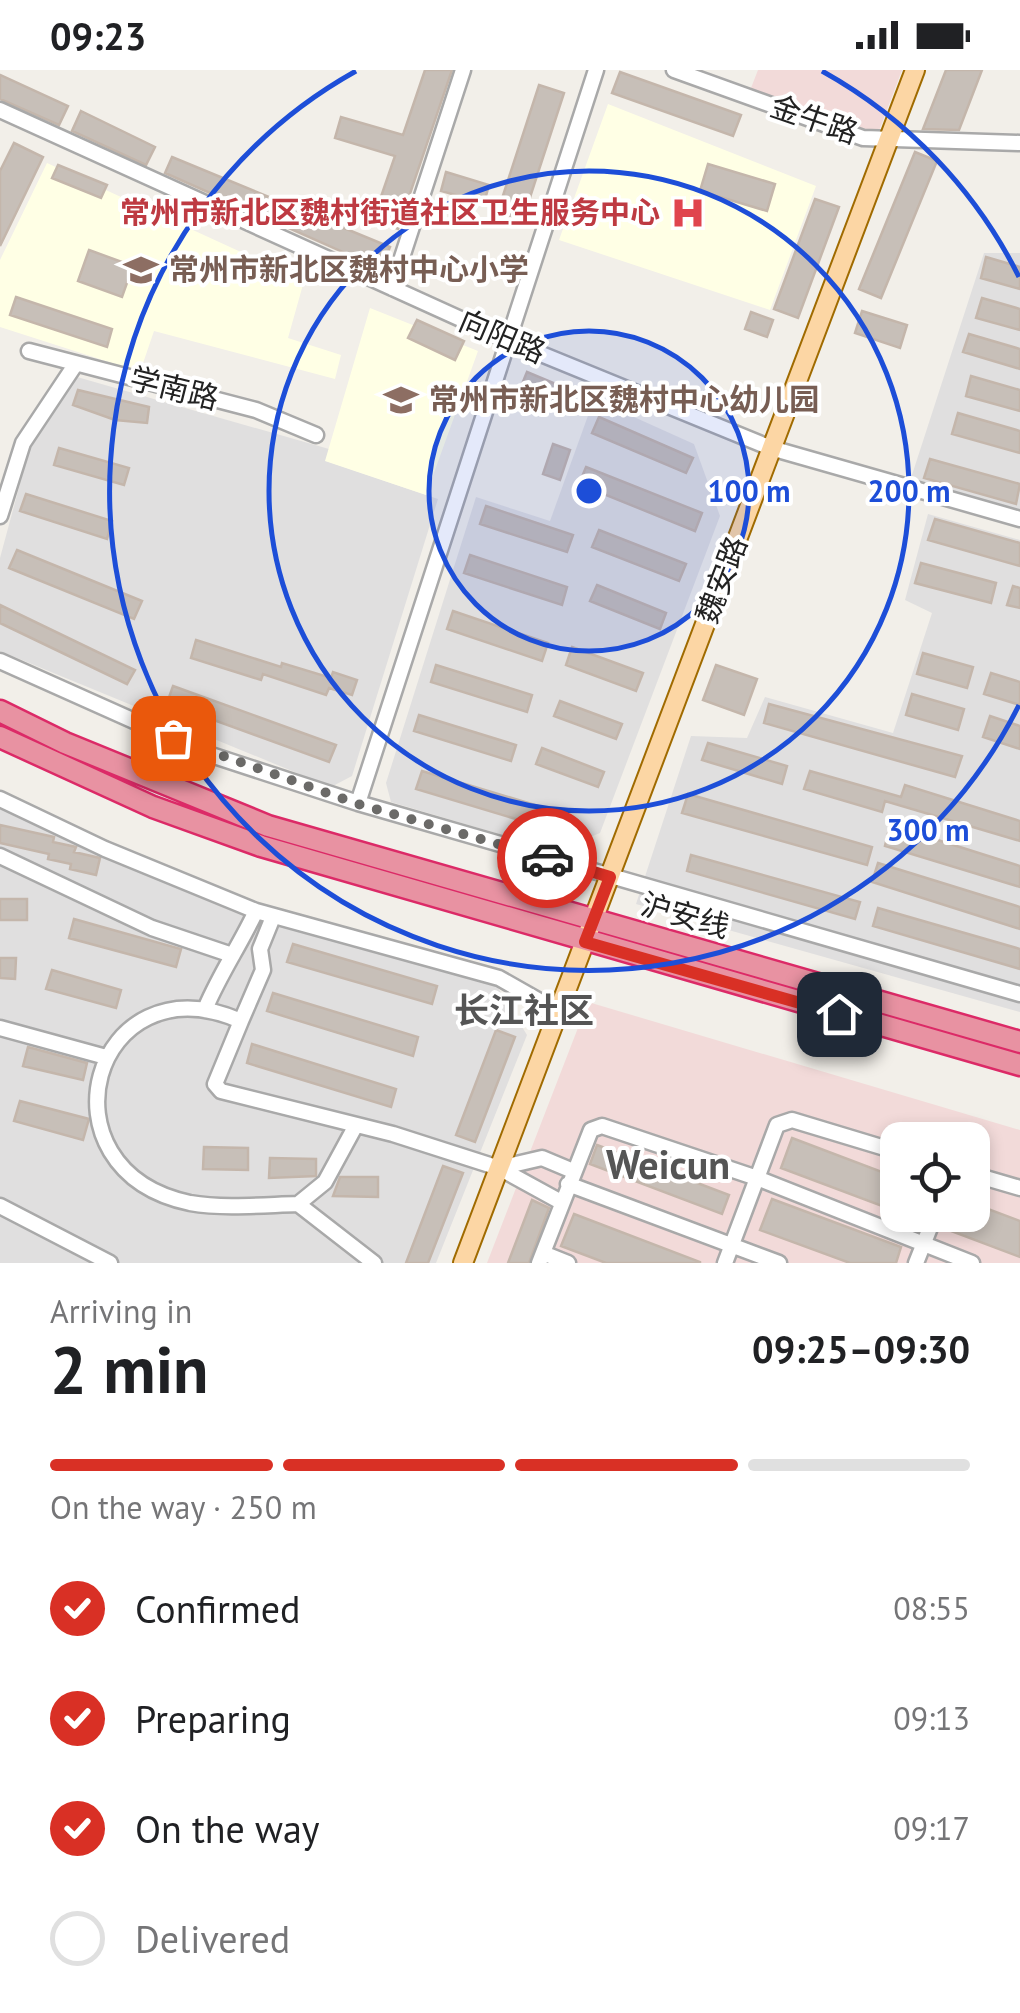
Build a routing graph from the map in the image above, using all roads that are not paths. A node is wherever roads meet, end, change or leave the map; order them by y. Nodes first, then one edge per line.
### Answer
1 (463, 70) edge
2 (596, 70) edge
3 (674, 70) edge
4 (915, 70) edge
5 (0, 110) edge
6 (888, 141) junction
7 (1020, 144) edge
8 (392, 288) junction
9 (507, 340) junction
10 (29, 351) dead end
11 (74, 365) junction
12 (316, 435) dead end
13 (771, 448) junction
14 (0, 516) edge
15 (1020, 519) edge
16 (0, 661) edge
17 (0, 711) edge
18 (0, 737) edge
19 (0, 800) edge
20 (358, 804) junction
21 (0, 856) edge
22 (610, 877) junction
23 (256, 911) junction
24 (274, 916) junction
25 (593, 921) junction
26 (585, 942) junction
27 (235, 950) junction
28 (261, 954) junction
29 (1020, 994) edge
30 (206, 1007) junction
31 (559, 1012) junction
32 (241, 1021) junction
33 (0, 1028) edge
34 (1020, 1042) edge
35 (106, 1057) junction
36 (1020, 1064) edge
37 (356, 1125) junction
38 (880, 1147) edge
39 (500, 1168) junction
40 (570, 1177) junction
41 (757, 1178) junction
42 (990, 1179) edge
43 (1020, 1188) edge
44 (561, 1202) junction
45 (298, 1204) junction
46 (0, 1206) edge
47 (928, 1232) edge
48 (923, 1244) junction
49 (732, 1245) junction
50 (541, 1258) edge
51 (110, 1263) edge
52 (374, 1263) edge
53 (463, 1263) edge
54 (568, 1263) edge
55 (725, 1263) edge
56 (779, 1263) edge
57 (916, 1263) edge
58 (972, 1263) edge

1 - 8 street
2 - 9 street
3 - 6 street, 金牛路
4 - 6 main road, 魏安路
5 - 8 street, 向阳路
6 - 7 street, 金牛路
6 - 13 main road, 魏安路
8 - 9 street, 向阳路
9 - 13 street, 向阳路
9 - 20 street
10 - 11 street, 学南路
11 - 12 street, 学南路
11 - 14 street
13 - 15 street, 向阳路
13 - 22 main road, 魏安路
16 - 20 street
17 - 25 highway, 沪安线
18 - 26 highway, 沪安线
19 - 23 street
20 - 22 street
21 - 27 street
22 - 25 main road, 魏安路
22 - 29 street
23 - 24 street
23 - 27 street
24 - 28 street
24 - 31 street
25 - 26 main road, 魏安路
25 - 34 highway, 沪安线
26 - 31 main road, 魏安路
26 - 36 highway, 沪安线
27 - 28 street
27 - 30 street
28 - 32 street
30 - 32 street
30 - 35 street
31 - 39 main road, 魏安路
32 - 37 street
33 - 35 street
35 - 45 street
37 - 39 street
37 - 45 street
38 - 41 street
39 - 40 street
39 - 44 street
39 - 53 main road, 魏安路
40 - 41 street
40 - 44 street
40 - 49 street
41 - 48 street
41 - 49 street
42 - 43 street
44 - 50 street
45 - 52 street
46 - 51 street
47 - 48 street
48 - 57 street
48 - 58 street
49 - 55 street
49 - 56 street
50 - 54 street

